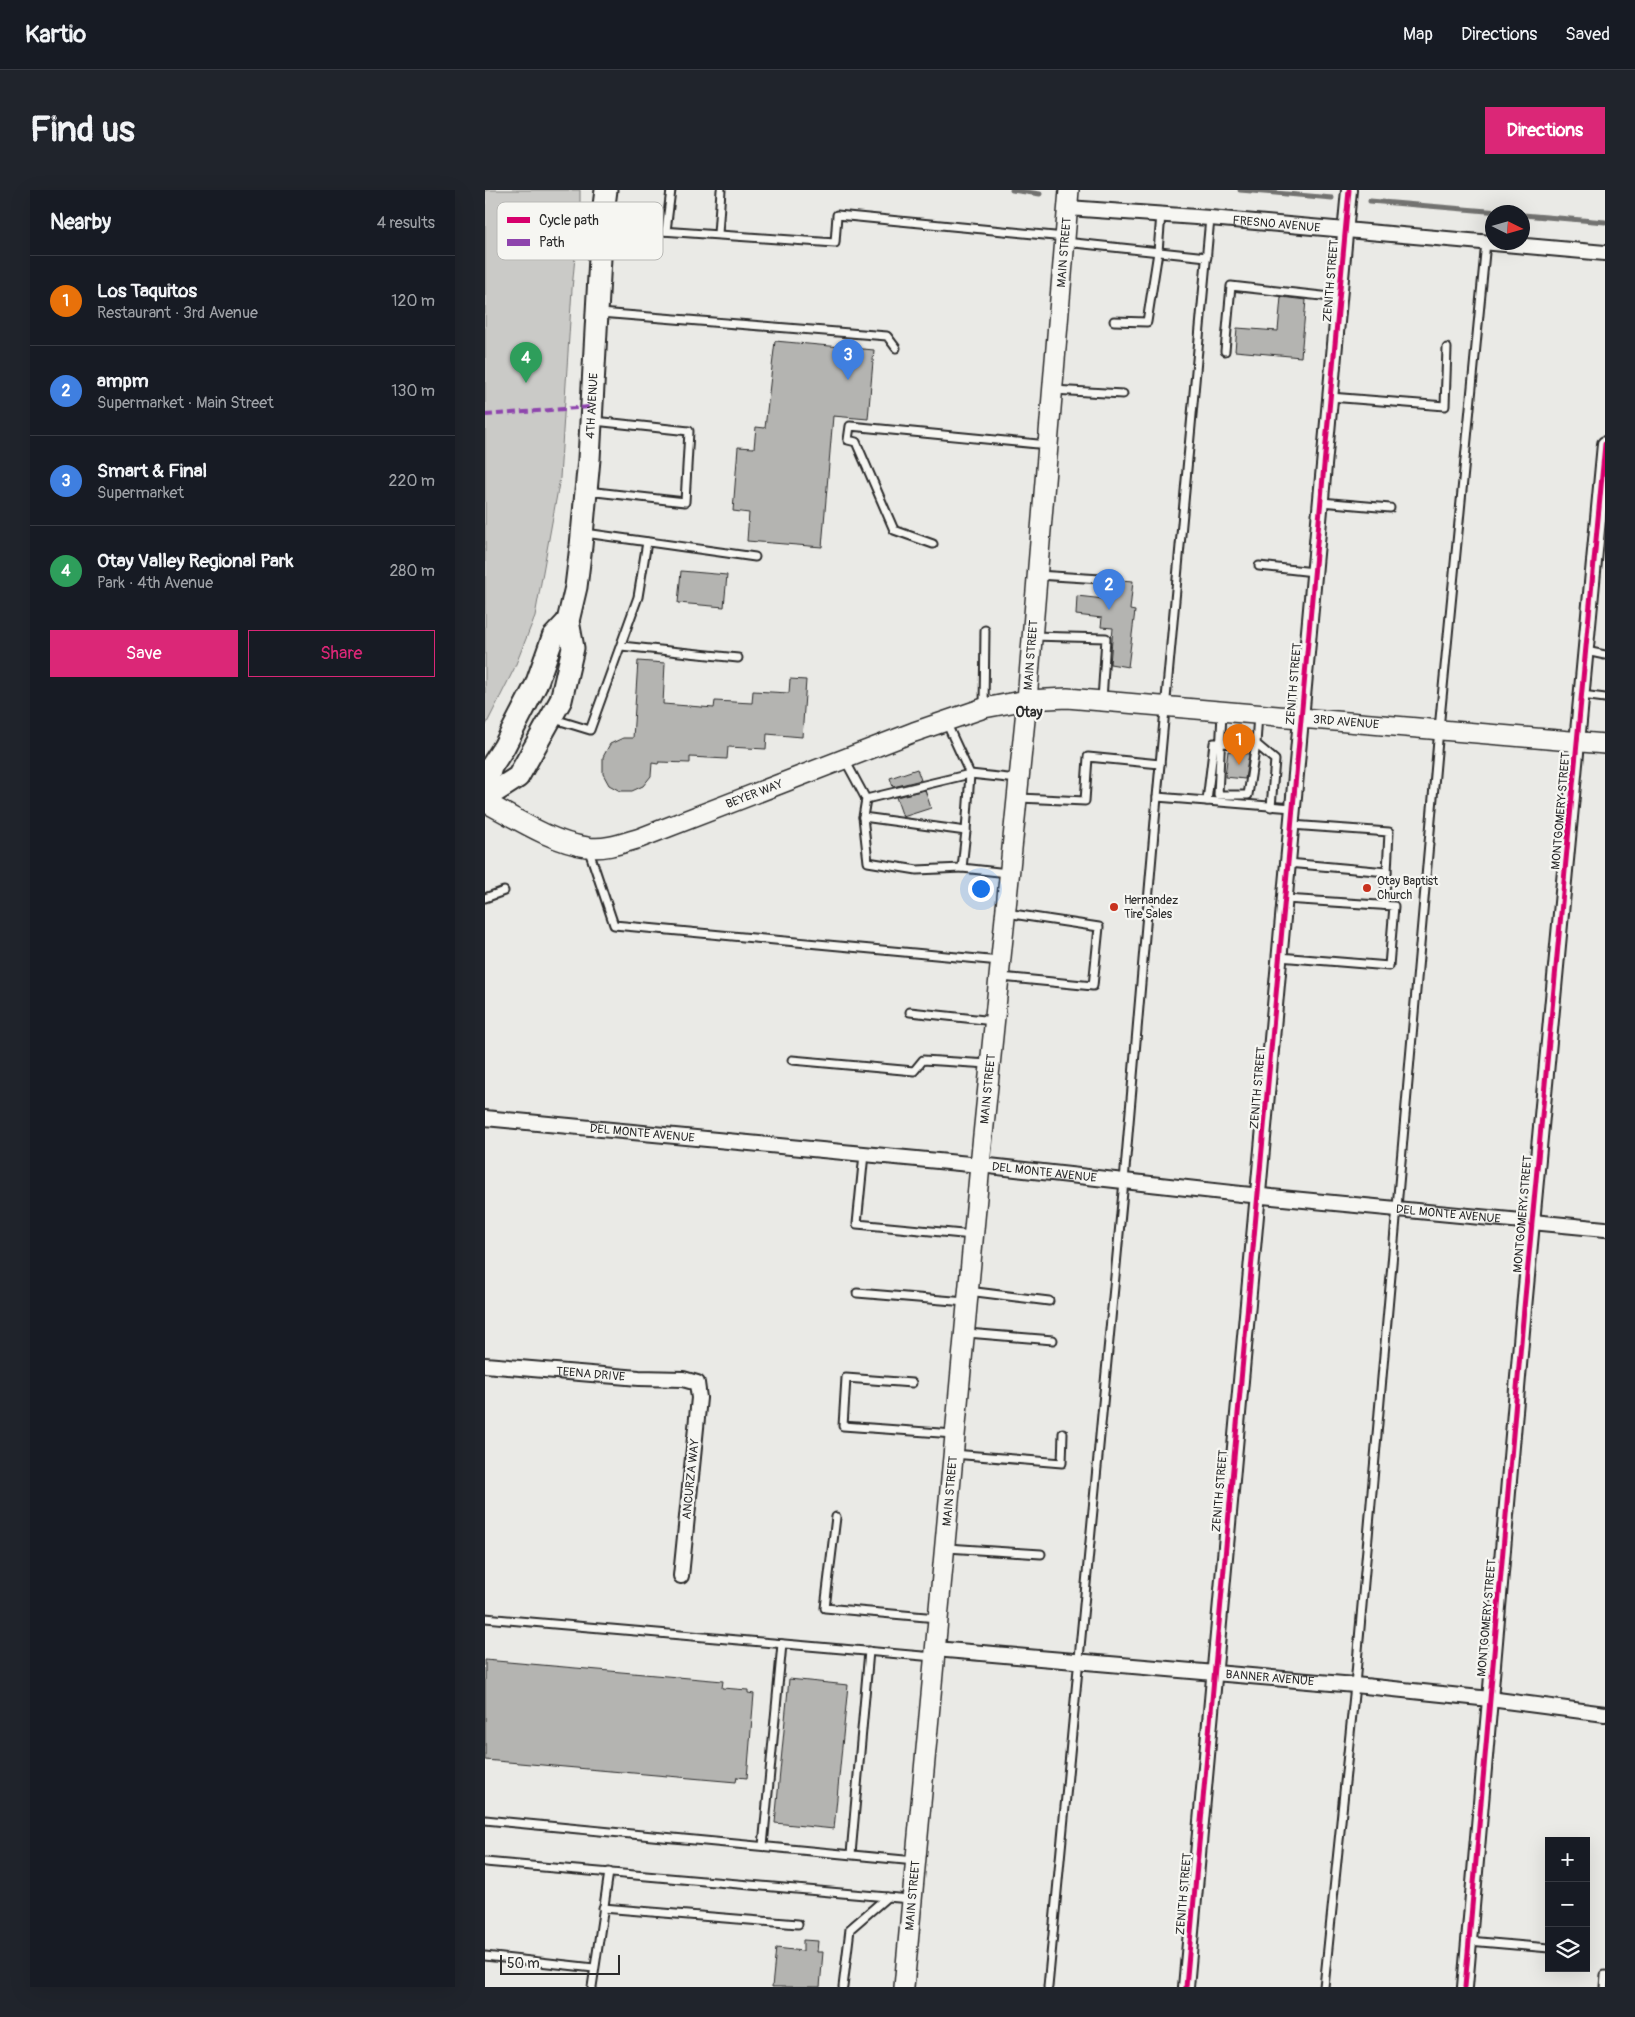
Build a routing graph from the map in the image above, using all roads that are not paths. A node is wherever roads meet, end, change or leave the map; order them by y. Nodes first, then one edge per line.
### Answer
1 (671, 190) edge
2 (721, 190) edge
3 (1349, 190) edge
4 (1068, 199) edge
5 (1161, 214) junction
6 (1210, 218) junction
7 (1346, 229) junction
8 (663, 231) edge
9 (666, 231) junction
10 (718, 234) junction
11 (1065, 239) junction
12 (1485, 242) edge
13 (1530, 246) edge
14 (1485, 250) edge
15 (1158, 252) junction
16 (1605, 253) edge
17 (1207, 257) junction
18 (600, 260) edge
19 (1340, 298) junction
20 (597, 313) junction
21 (1114, 321) dead end
22 (895, 348) dead end
23 (1447, 348) dead end
24 (1225, 351) dead end
25 (1052, 390) junction
26 (1123, 394) dead end
27 (1330, 397) junction
28 (591, 420) junction
29 (1605, 444) edge
30 (1048, 445) junction
31 (586, 491) junction
32 (1321, 502) junction
33 (1390, 508) dead end
34 (582, 532) junction
35 (647, 542) junction
36 (933, 544) dead end
37 (755, 557) dead end
38 (1259, 566) dead end
39 (1314, 572) junction
40 (1037, 575) junction
41 (1101, 579) dead end
42 (569, 620) junction
43 (985, 630) dead end
44 (1032, 636) junction
45 (621, 646) junction
46 (1586, 651) junction
47 (1605, 655) edge
48 (738, 658) dead end
49 (1583, 696) junction
50 (1605, 698) edge
51 (1027, 700) junction
52 (1102, 700) junction
53 (1165, 705) junction
54 (984, 708) junction
55 (1222, 710) junction
56 (1258, 713) junction
57 (1301, 717) junction
58 (551, 718) junction
59 (946, 721) junction
60 (1439, 729) junction
61 (1578, 742) junction
62 (1220, 743) junction
63 (1255, 744) junction
64 (1605, 744) edge
65 (844, 759) junction
66 (1160, 764) junction
67 (970, 774) junction
68 (1019, 779) junction
69 (485, 789) edge
70 (1157, 797) junction
71 (1017, 798) junction
72 (867, 799) junction
73 (485, 800) edge
74 (1207, 801) junction
75 (1271, 807) junction
76 (1293, 808) junction
77 (863, 817) junction
78 (1291, 825) junction
79 (966, 831) junction
80 (588, 847) junction
81 (1288, 863) junction
82 (962, 868) junction
83 (1387, 872) junction
84 (1009, 873) junction
85 (504, 891) dead end
86 (485, 898) edge
87 (1285, 899) junction
88 (1384, 905) junction
89 (1005, 912) junction
90 (1279, 958) junction
91 (999, 969) junction
92 (910, 1012) dead end
93 (994, 1021) junction
94 (792, 1060) dead end
95 (990, 1064) junction
96 (485, 1118) edge
97 (864, 1154) junction
98 (980, 1164) junction
99 (1124, 1182) junction
100 (1258, 1196) junction
101 (1396, 1208) junction
102 (1533, 1221) junction
103 (1605, 1229) edge
104 (973, 1235) junction
105 (857, 1293) dead end
106 (967, 1296) junction
107 (1049, 1301) dead end
108 (964, 1332) junction
109 (1053, 1340) dead end
110 (485, 1365) edge
111 (697, 1383) joint
112 (912, 1383) dead end
113 (1063, 1433) dead end
114 (955, 1434) junction
115 (953, 1454) junction
116 (836, 1517) dead end
117 (944, 1548) junction
118 (1041, 1554) dead end
119 (681, 1576) dead end
120 (485, 1618) edge
121 (937, 1618) junction
122 (782, 1644) junction
123 (869, 1651) junction
124 (934, 1653) junction
125 (1079, 1660) junction
126 (1213, 1674) junction
127 (1355, 1685) junction
128 (1490, 1699) junction
129 (1605, 1714) edge
130 (485, 1820) edge
131 (763, 1846) junction
132 (851, 1854) junction
133 (915, 1860) junction
134 (485, 1862) edge
135 (609, 1872) junction
136 (887, 1897) junction
137 (912, 1899) junction
138 (603, 1908) junction
139 (798, 1924) dead end
140 (1469, 1941) junction
141 (1545, 1948) edge
142 (485, 1956) edge
143 (594, 1968) junction
144 (1605, 1974) edge
145 (592, 1987) edge
146 (843, 1987) edge
147 (904, 1987) edge
148 (1048, 1987) edge
149 (1186, 1987) edge
150 (1324, 1987) edge
151 (1465, 1987) edge
152 (1604, 1987) edge

1 - 9 lane
2 - 10 lane
3 - 7 street, ZENITH STREET
4 - 5 street, FRESNO AVENUE
4 - 11 main road, MAIN STREET
5 - 6 street, FRESNO AVENUE
5 - 15 lane
6 - 7 street, FRESNO AVENUE
6 - 17 lane
7 - 12 street, FRESNO AVENUE
7 - 19 street, ZENITH STREET
8 - 9 lane
9 - 10 lane
10 - 11 lane
11 - 15 lane
11 - 25 main road, MAIN STREET
13 - 16 street, FRESNO AVENUE
14 - 60 lane
15 - 17 lane
15 - 21 lane
17 - 53 lane
18 - 20 main road, 4TH AVENUE
19 - 24 lane
19 - 27 street, ZENITH STREET
20 - 22 lane
20 - 28 main road, 4TH AVENUE
23 - 27 lane
25 - 26 lane
25 - 30 main road, MAIN STREET
27 - 32 street, ZENITH STREET
28 - 31 main road, 4TH AVENUE
28 - 31 lane
29 - 46 street, MONTGOMERY STREET
30 - 36 lane
30 - 40 main road, MAIN STREET
31 - 34 main road, 4TH AVENUE
32 - 33 lane
32 - 39 street, ZENITH STREET
34 - 35 lane
34 - 42 main road, 4TH AVENUE
35 - 37 lane
35 - 45 lane
38 - 39 lane
39 - 57 street, ZENITH STREET
40 - 41 lane
40 - 44 main road, MAIN STREET
42 - 58 main road, 4TH AVENUE
42 - 69 main road, 4TH AVENUE
43 - 54 lane
44 - 51 main road, MAIN STREET
44 - 52 lane
45 - 48 lane
45 - 58 lane
46 - 47 lane
46 - 49 street, MONTGOMERY STREET
49 - 50 lane
49 - 61 street, MONTGOMERY STREET
51 - 52 main road, 3RD AVENUE
51 - 54 main road, BEYER WAY
51 - 68 main road, MAIN STREET
52 - 53 main road, 3RD AVENUE
53 - 55 main road, 3RD AVENUE
53 - 66 lane
54 - 59 main road, BEYER WAY
55 - 56 main road, 3RD AVENUE
55 - 62 lane
56 - 57 main road, 3RD AVENUE
56 - 63 lane
57 - 60 main road, 3RD AVENUE
57 - 76 street, ZENITH STREET
58 - 73 main road, 4TH AVENUE
59 - 65 main road, BEYER WAY
59 - 67 lane
60 - 61 main road, 3RD AVENUE
60 - 101 lane
61 - 64 main road, 3RD AVENUE
61 - 102 street, MONTGOMERY STREET
62 - 63 lane
62 - 63 lane
62 - 74 lane
63 - 75 lane
65 - 72 lane
65 - 80 main road, BEYER WAY
66 - 70 lane
66 - 71 lane
67 - 68 lane
67 - 72 lane
67 - 79 lane
68 - 71 main road, MAIN STREET
70 - 74 lane
70 - 99 lane
71 - 84 main road, MAIN STREET
72 - 77 lane
73 - 80 main road, BEYER WAY
74 - 75 lane
75 - 76 lane
76 - 78 street, ZENITH STREET
77 - 79 lane
77 - 82 lane
78 - 81 street, ZENITH STREET
78 - 83 lane
79 - 82 lane
80 - 91 lane
81 - 83 lane
81 - 87 street, ZENITH STREET
82 - 84 lane
83 - 88 lane
84 - 89 main road, MAIN STREET
85 - 86 lane
87 - 88 lane
87 - 90 street, ZENITH STREET
88 - 90 lane
89 - 91 main road, MAIN STREET
89 - 91 lane
90 - 100 street, ZENITH STREET
91 - 93 main road, MAIN STREET
92 - 93 lane
93 - 95 main road, MAIN STREET
94 - 95 lane
95 - 98 main road, MAIN STREET
96 - 97 street, DEL MONTE AVENUE
97 - 98 street, DEL MONTE AVENUE
97 - 104 lane
98 - 99 street, DEL MONTE AVENUE
98 - 104 main road, MAIN STREET
99 - 100 street, DEL MONTE AVENUE
99 - 125 lane
100 - 101 street, DEL MONTE AVENUE
100 - 126 street, ZENITH STREET
101 - 102 street, DEL MONTE AVENUE
101 - 127 lane
102 - 103 street, DEL MONTE AVENUE
102 - 128 street, MONTGOMERY STREET
104 - 106 main road, MAIN STREET
105 - 106 lane
106 - 107 lane
106 - 108 main road, MAIN STREET
108 - 109 lane
108 - 114 main road, MAIN STREET
110 - 111 street, TEENA DRIVE
111 - 119 street, ANCURZA WAY
112 - 114 lane
113 - 115 lane
114 - 115 main road, MAIN STREET
115 - 117 main road, MAIN STREET
116 - 121 lane
117 - 118 lane
117 - 121 main road, MAIN STREET
120 - 122 lane
121 - 124 main road, MAIN STREET
122 - 123 lane
122 - 131 lane
123 - 124 lane
123 - 132 lane
124 - 125 street, BANNER AVENUE
124 - 133 main road, MAIN STREET
125 - 126 street, BANNER AVENUE
125 - 148 lane
126 - 127 street, BANNER AVENUE
126 - 149 street, ZENITH STREET
127 - 128 street, BANNER AVENUE
127 - 150 lane
128 - 129 street, BANNER AVENUE
128 - 140 street, MONTGOMERY STREET
130 - 131 lane
131 - 132 lane
132 - 133 lane
133 - 137 main road, MAIN STREET
134 - 135 lane
135 - 136 lane
135 - 138 lane
136 - 137 lane
136 - 146 lane
137 - 147 main road, MAIN STREET
138 - 139 lane
138 - 143 lane
140 - 141 lane
140 - 151 street, MONTGOMERY STREET
142 - 143 lane
143 - 145 lane
144 - 152 lane

